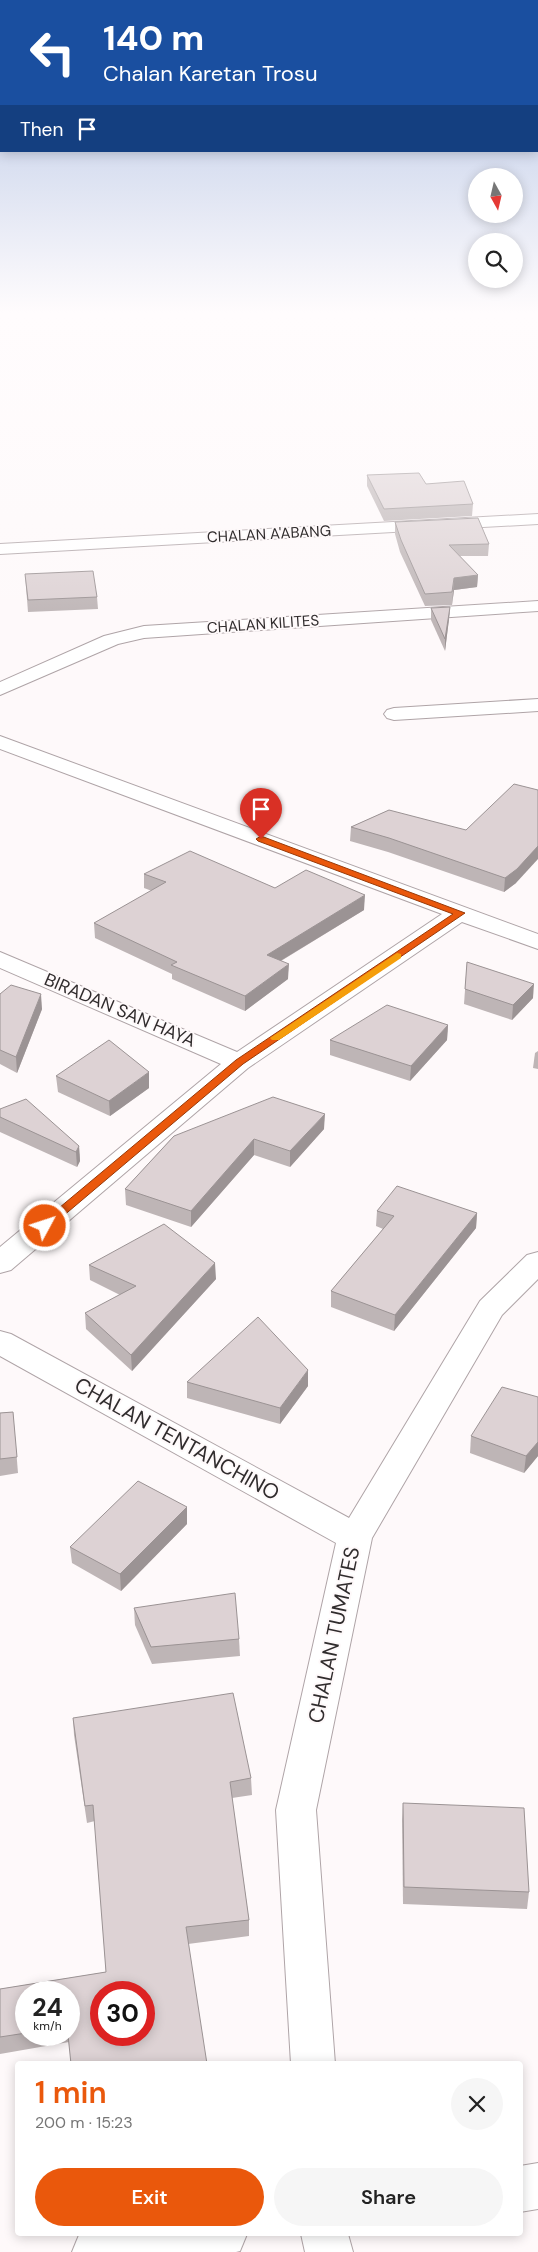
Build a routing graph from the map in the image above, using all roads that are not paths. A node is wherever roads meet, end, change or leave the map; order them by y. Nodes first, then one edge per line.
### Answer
1 (538, 520) edge
2 (0, 549) edge
3 (538, 606) edge
4 (0, 689) edge
5 (538, 705) edge
6 (394, 714) dead end
7 (0, 742) edge
8 (460, 913) junction
9 (538, 942) edge
10 (0, 958) edge
11 (240, 1062) junction
12 (538, 1262) edge
13 (0, 1263) edge
14 (0, 1342) edge
15 (355, 1537) junction
16 (313, 2061) edge
17 (538, 2186) edge
18 (523, 2188) edge
19 (209, 2236) edge
20 (326, 2236) edge
21 (96, 2252) edge
22 (328, 2252) edge

1 - 2 street, CHALAN A'ABANG
3 - 4 street, CHALAN KILITES
5 - 6 street
7 - 8 street
8 - 9 street
8 - 11 street
10 - 11 street, BIRADAN SAN HAYA
11 - 13 street
12 - 15 street, CHALAN TUMATES
14 - 15 street, CHALAN TENTANCHINO
15 - 16 street, CHALAN TUMATES
17 - 18 street
19 - 21 street
20 - 22 street

